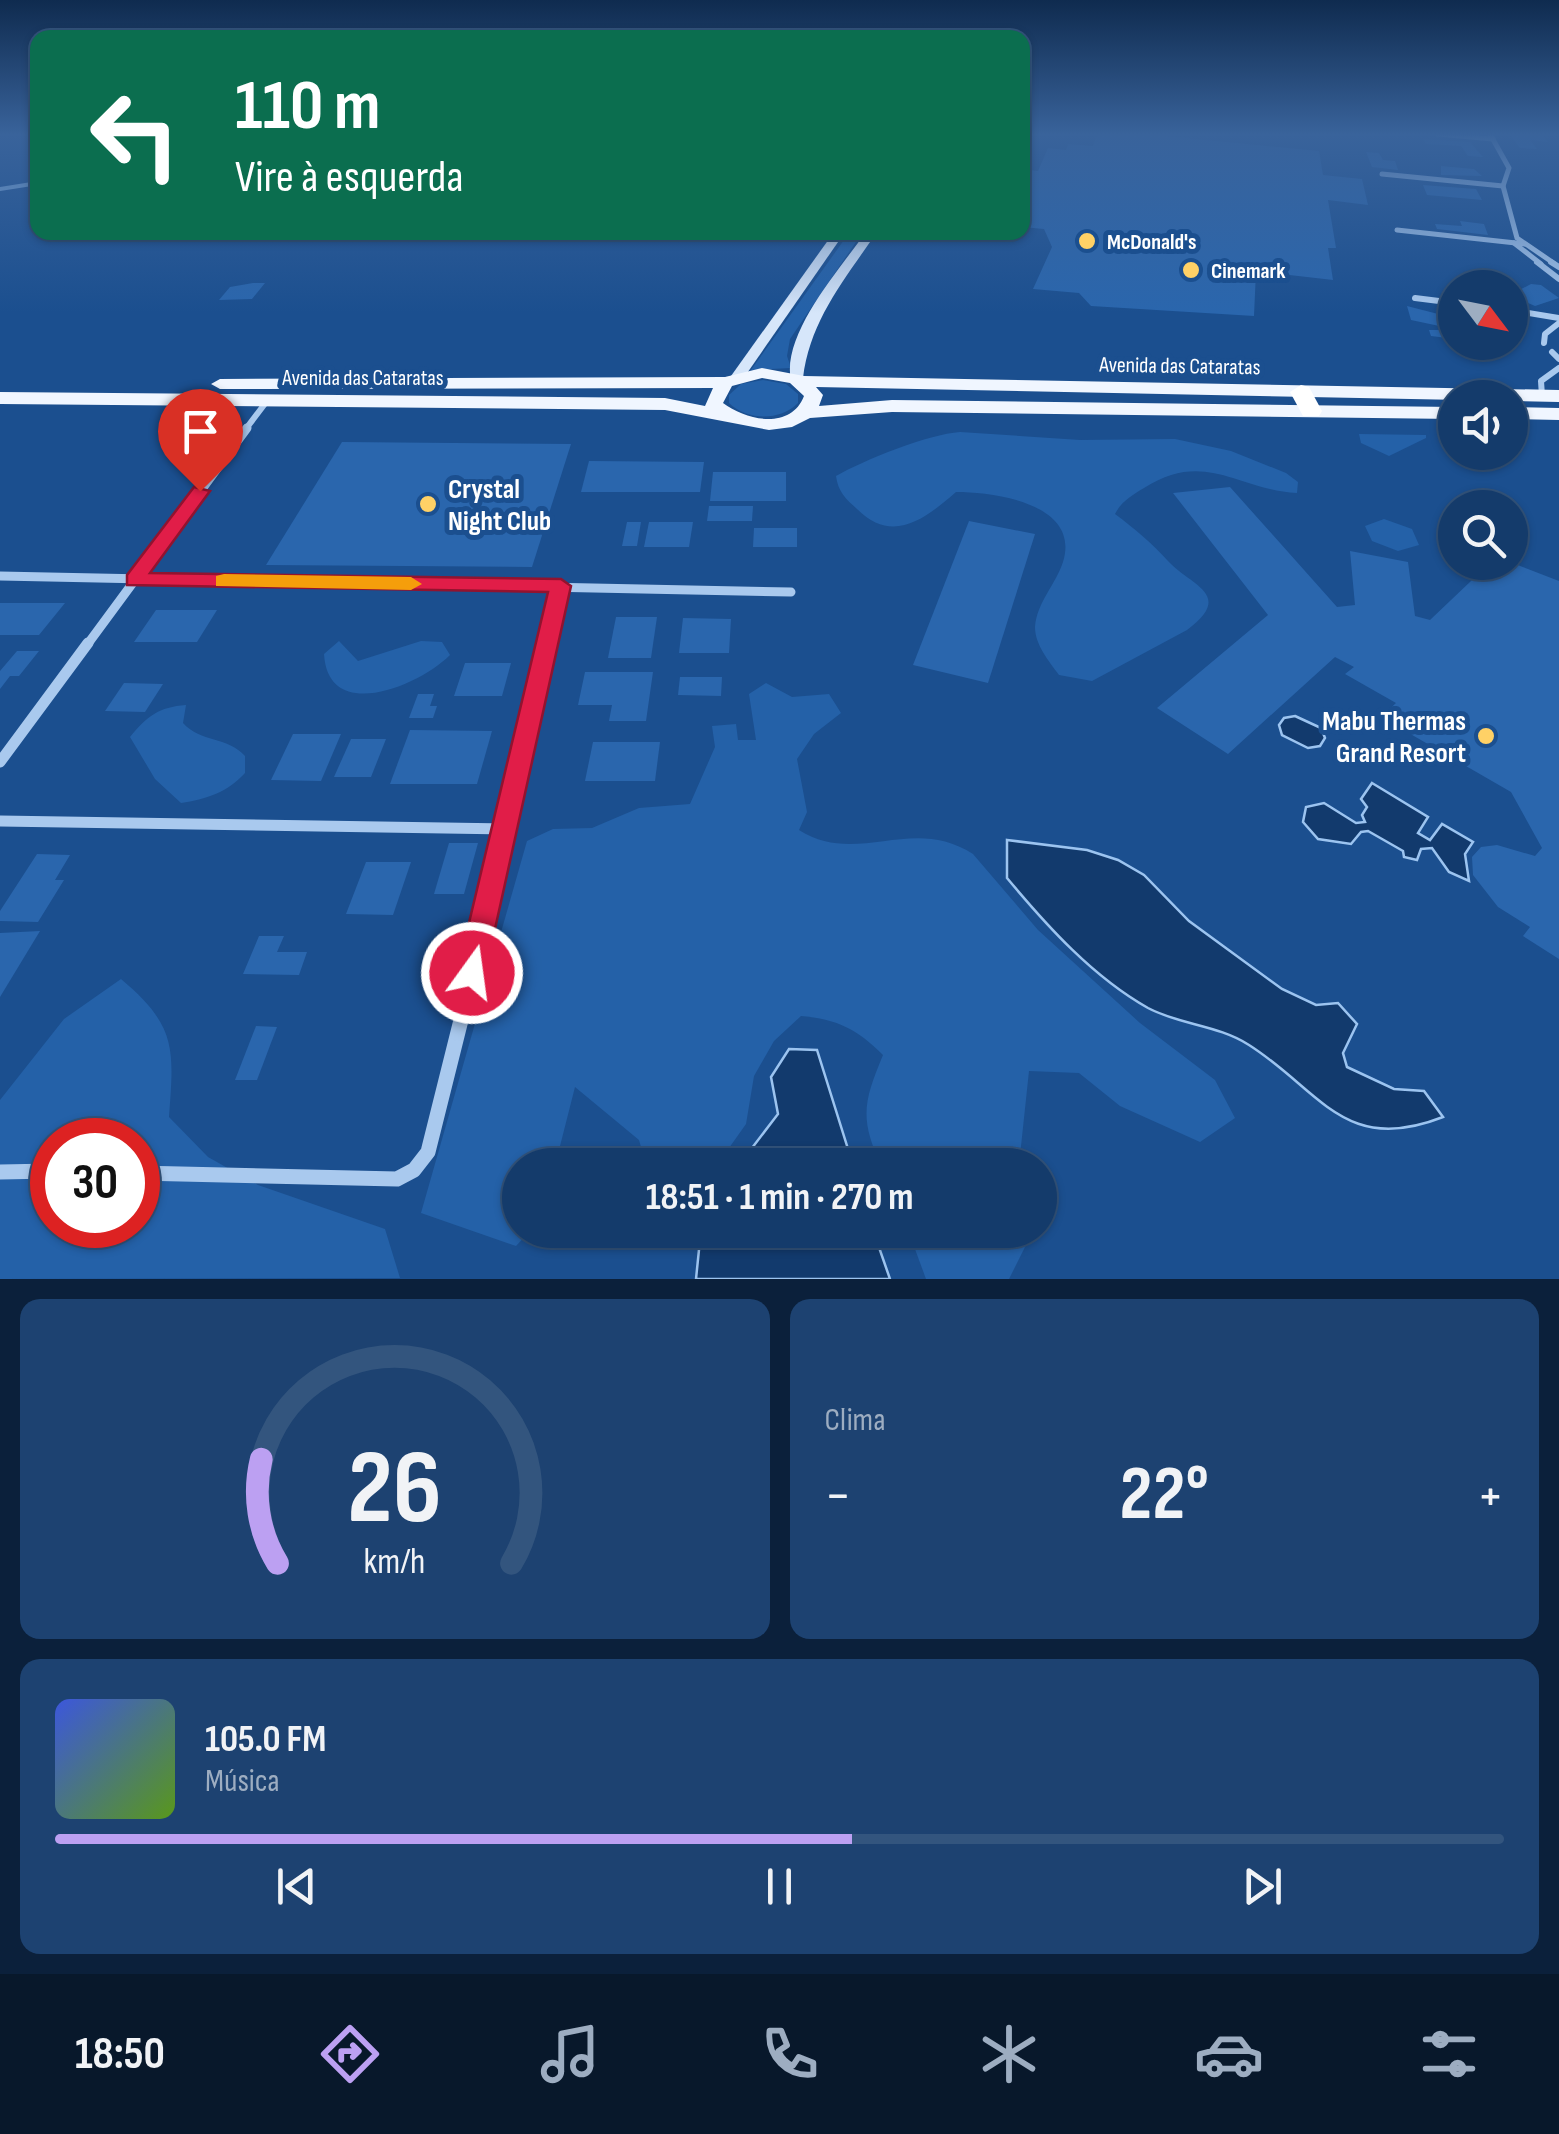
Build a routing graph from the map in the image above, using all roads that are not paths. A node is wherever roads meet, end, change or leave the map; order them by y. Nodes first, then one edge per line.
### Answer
1 (1505, 194) edge
2 (1396, 230) dead end
3 (834, 240) edge
4 (866, 240) edge
5 (875, 240) edge
6 (1516, 240) junction
7 (861, 248) junction
8 (1559, 267) edge
9 (1559, 279) edge
10 (1416, 298) dead end
11 (1438, 301) edge
12 (1528, 314) edge
13 (1559, 320) edge
14 (1544, 343) dead end
15 (1552, 352) dead end
16 (1559, 359) edge
17 (1559, 368) edge
18 (731, 379) junction
19 (798, 380) junction
20 (0, 383) edge
21 (1550, 396) edge
22 (0, 398) edge
23 (268, 401) junction
24 (1306, 401) junction
25 (1438, 412) edge
26 (805, 414) junction
27 (1528, 414) edge
28 (1559, 414) edge
29 (724, 416) junction
30 (0, 576) edge
31 (134, 580) junction
32 (561, 586) junction
33 (791, 592) dead end
34 (0, 762) edge
35 (0, 821) edge
36 (508, 829) junction
37 (30, 1171) edge
38 (0, 1172) edge
39 (160, 1174) edge

1 - 6 street
2 - 6 street
3 - 18 street
4 - 7 street
5 - 7 street
6 - 8 street
6 - 9 street
7 - 19 street
10 - 11 street
12 - 13 street
13 - 14 street
15 - 16 street
17 - 21 street
18 - 19 main road, Avenida das Cataratas
18 - 20 main road, Avenida das Cataratas
18 - 29 main road
19 - 24 main road, Avenida das Cataratas
19 - 26 main road
21 - 24 main road, Avenida das Cataratas
22 - 23 main road, Avenida das Cataratas
23 - 29 main road, Avenida das Cataratas
23 - 31 street
24 - 25 main road, Avenida das Cataratas
24 - 26 main road, Avenida das Cataratas
26 - 29 main road, Avenida das Cataratas
27 - 28 main road
30 - 31 street
31 - 32 street
31 - 34 street
32 - 33 street
32 - 36 street
35 - 36 street
36 - 39 street
37 - 38 street

